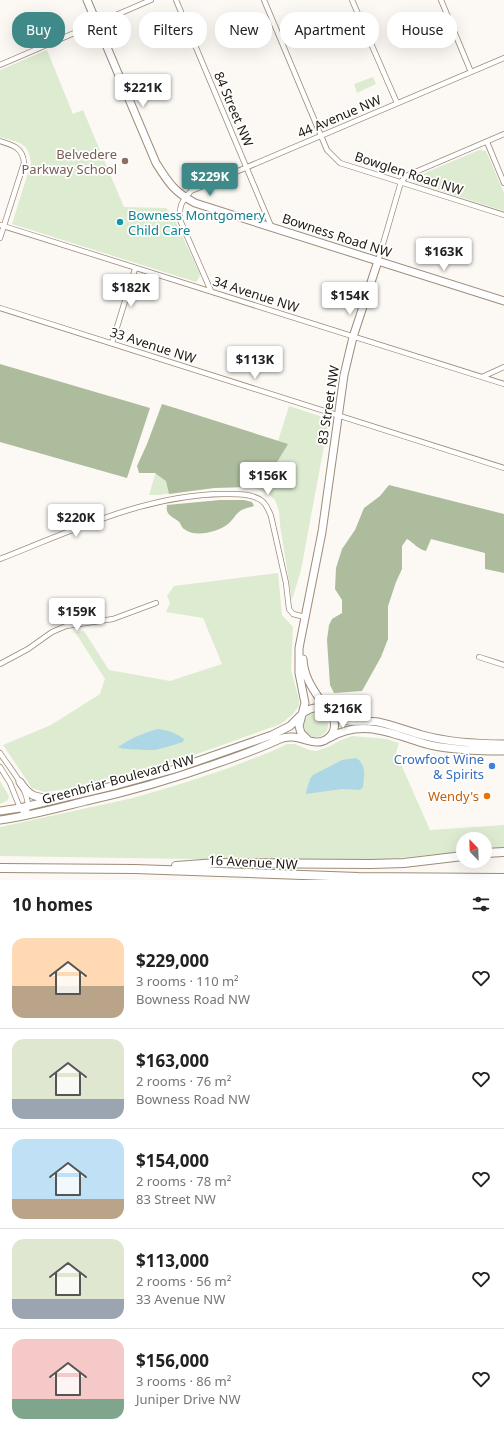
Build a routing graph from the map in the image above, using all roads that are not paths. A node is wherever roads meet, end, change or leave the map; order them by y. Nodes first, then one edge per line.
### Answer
1 (87, 0) edge
2 (151, 0) edge
3 (176, 0) edge
4 (264, 0) edge
5 (352, 0) edge
6 (441, 0) edge
7 (92, 12) edge
8 (123, 12) edge
9 (73, 33) edge
10 (108, 48) edge
11 (504, 58) edge
12 (0, 65) edge
13 (472, 72) junction
14 (397, 103) junction
15 (504, 134) edge
16 (321, 136) junction
17 (0, 141) edge
18 (487, 142) junction
19 (246, 167) junction
20 (402, 182) junction
21 (504, 183) edge
22 (185, 198) junction
23 (504, 215) edge
24 (2, 226) edge
25 (271, 226) junction
26 (0, 238) edge
27 (378, 261) junction
28 (135, 269) junction
29 (211, 291) junction
30 (504, 301) edge
31 (0, 308) edge
32 (354, 337) junction
33 (112, 343) junction
34 (504, 367) edge
35 (482, 377) junction
36 (504, 384) edge
37 (338, 415) junction
38 (504, 468) edge
39 (0, 559) edge
40 (156, 604) dead end
41 (305, 617) junction
42 (301, 637) junction
43 (479, 657) dead end
44 (0, 664) edge
45 (504, 665) edge
46 (330, 713) junction
47 (302, 714) junction
48 (327, 739) junction
49 (308, 740) junction
50 (504, 744) edge
51 (504, 751) edge
52 (0, 753) edge
53 (0, 767) edge
54 (20, 782) junction
55 (62, 798) junction
56 (28, 806) junction
57 (20, 808) junction
58 (0, 811) edge
59 (26, 815) junction
60 (0, 820) edge
61 (504, 852) edge
62 (492, 853) edge
63 (456, 857) edge
64 (0, 868) edge
65 (135, 869) junction
66 (504, 878) edge

1 - 7 street, Bowness Road NW
2 - 8 street
3 - 19 street, 84 Street NW
4 - 16 street
5 - 14 street
6 - 13 street
9 - 12 street
10 - 22 street, Bowness Road NW
11 - 13 street, 44 Avenue NW
13 - 14 street, 44 Avenue NW
14 - 16 street, 44 Avenue NW
15 - 18 street
16 - 19 street, 44 Avenue NW
16 - 20 street, Bowglen Road NW
17 - 24 street
18 - 20 street
18 - 21 street
19 - 22 street, 44 Avenue NW
19 - 25 street, 84 Street NW
20 - 23 street, Bowglen Road NW
20 - 27 street, 83 Street NW
22 - 25 street, Bowness Road NW
22 - 29 street
24 - 26 street
24 - 28 street, 34 Avenue NW
25 - 27 street, Bowness Road NW
27 - 30 street, Bowness Road NW
27 - 32 street, 83 Street NW
28 - 29 street, 34 Avenue NW
28 - 33 street
29 - 32 street, 34 Avenue NW
31 - 33 street, 33 Avenue NW
32 - 35 street, 34 Avenue NW
32 - 37 street, 83 Street NW
33 - 37 street, 33 Avenue NW
34 - 35 street
35 - 36 street, 34 Avenue NW
37 - 38 street, 33 Avenue NW
37 - 41 street, 83 Street NW
39 - 41 street
40 - 44 street
41 - 42 street, 83 Street NW
42 - 46 street, 83 Street NW
42 - 47 street, 83 Street NW
43 - 45 street
46 - 47 street
46 - 48 street
46 - 50 street
47 - 49 street
47 - 55 street, Greenbriar Boulevard NW
48 - 49 street
48 - 51 street
49 - 59 street, Greenbriar Boulevard NW
52 - 54 street
53 - 57 street
54 - 55 street
54 - 56 street
55 - 56 street, Greenbriar Boulevard NW
56 - 57 street, Greenbriar Boulevard NW
56 - 59 street
57 - 58 street, Greenbriar Boulevard NW
57 - 59 street
59 - 60 street, Greenbriar Boulevard NW
61 - 62 highway
63 - 65 highway
64 - 65 highway, 16 Avenue NW
65 - 66 highway, 16 Avenue NW

